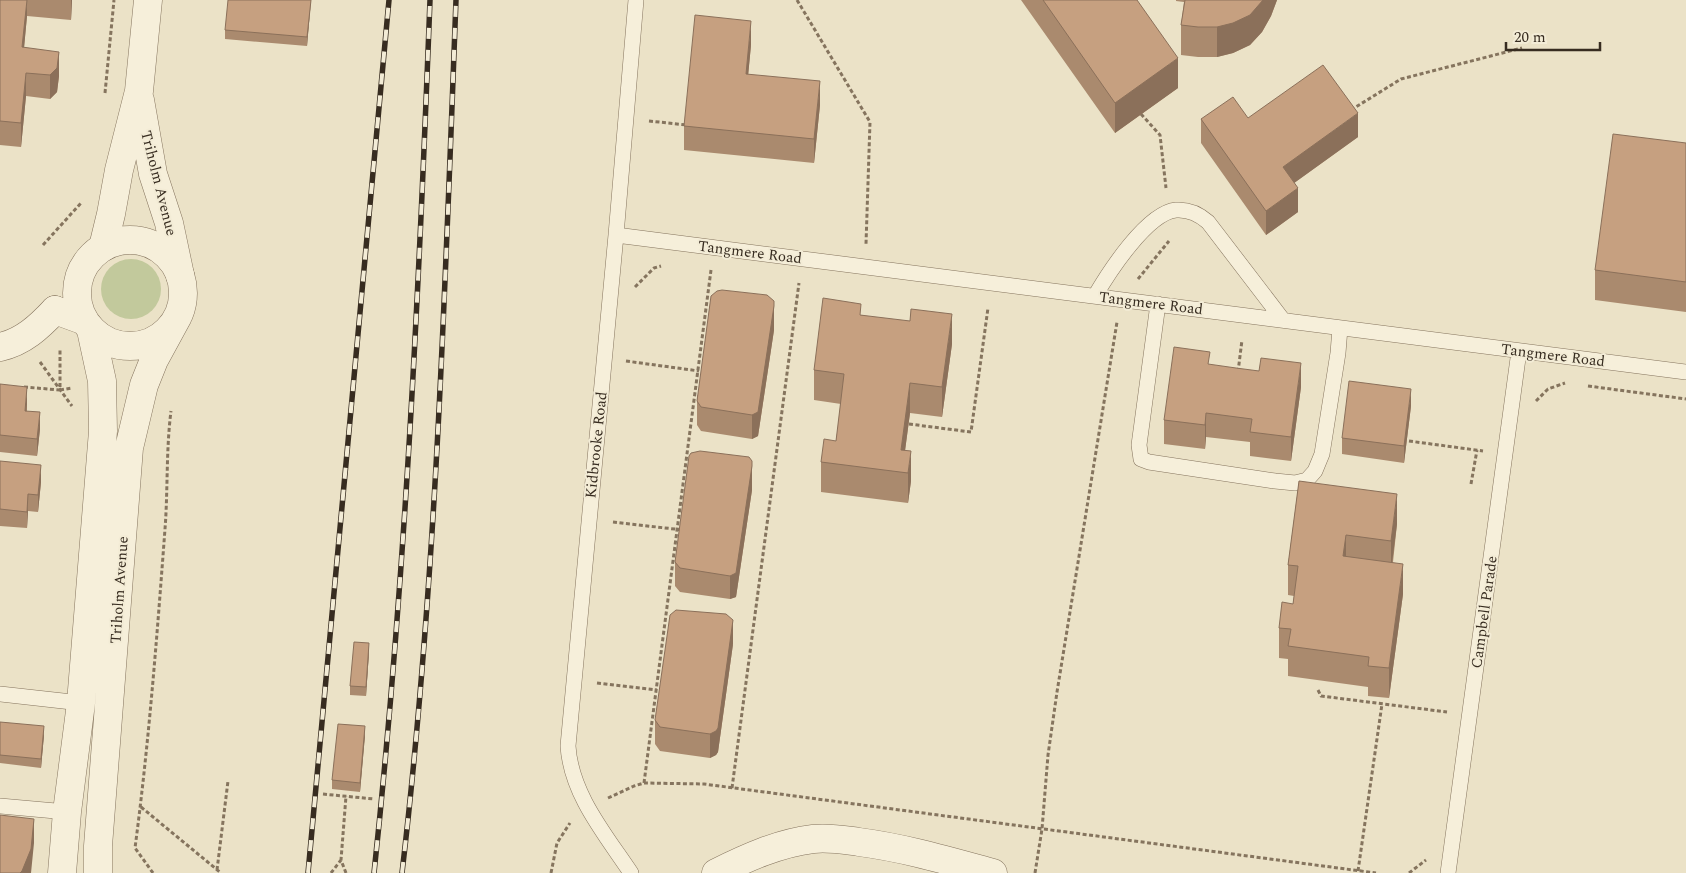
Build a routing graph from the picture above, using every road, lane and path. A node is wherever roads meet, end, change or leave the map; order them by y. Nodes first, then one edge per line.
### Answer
1 (114, 0) edge
2 (148, 0) edge
3 (636, 0) edge
4 (797, 0) edge
5 (1522, 48) dead end
6 (138, 91) junction
7 (105, 100) dead end
8 (1351, 110) edge
9 (1141, 114) dead end
10 (644, 120) dead end
11 (687, 125) edge
12 (82, 203) dead end
13 (1169, 212) junction
14 (616, 235) junction
15 (43, 245) dead end
16 (103, 247) junction
17 (667, 263) dead end
18 (866, 266) junction
19 (704, 269) dead end
20 (711, 270) junction
21 (721, 271) dead end
22 (180, 275) junction
23 (790, 281) dead end
24 (799, 283) junction
25 (805, 284) dead end
26 (632, 294) dead end
27 (1095, 296) junction
28 (1126, 300) junction
29 (1158, 304) junction
30 (997, 309) dead end
31 (178, 316) junction
32 (1283, 320) junction
33 (1108, 323) dead end
34 (88, 325) junction
35 (1117, 325) junction
36 (1340, 328) junction
37 (1232, 339) dead end
38 (9, 344) edge
39 (60, 346) dead end
40 (1519, 351) junction
41 (623, 361) dead end
42 (698, 371) junction
43 (704, 372) edge
44 (1686, 372) edge
45 (1238, 375) edge
46 (1516, 376) junction
47 (1574, 384) dead end
48 (1584, 385) dead end
49 (17, 386) edge
50 (60, 390) junction
51 (1686, 399) edge
52 (75, 410) dead end
53 (171, 410) dead end
54 (909, 424) edge
55 (1409, 441) dead end
56 (1477, 450) junction
57 (1505, 454) junction
58 (1471, 484) dead end
59 (607, 521) dead end
60 (677, 529) junction
61 (683, 530) edge
62 (591, 682) dead end
63 (656, 690) junction
64 (662, 690) edge
65 (1318, 690) dead end
66 (0, 694) edge
67 (81, 703) junction
68 (1382, 704) junction
69 (1470, 715) junction
70 (228, 781) dead end
71 (644, 783) junction
72 (732, 788) junction
73 (324, 794) dead end
74 (346, 796) junction
75 (374, 799) dead end
76 (0, 806) edge
77 (141, 806) junction
78 (589, 809) junction
79 (67, 812) junction
80 (1042, 829) junction
81 (341, 860) junction
82 (217, 870) junction
83 (1358, 871) junction
84 (62, 873) edge
85 (98, 873) edge
86 (153, 873) edge
87 (221, 873) edge
88 (331, 873) edge
89 (346, 873) edge
90 (551, 873) edge
91 (632, 873) edge
92 (716, 873) edge
93 (994, 873) edge
94 (1035, 873) edge
95 (1376, 873) edge
96 (1448, 873) edge

1 - 7 path
2 - 6 street, Triholm Avenue
3 - 14 lane, Kidbrooke Road
4 - 18 path
5 - 8 path
6 - 16 street, Triholm Avenue
6 - 22 street, Triholm Avenue
9 - 13 path
10 - 11 path
12 - 15 path
13 - 27 lane
13 - 28 path
13 - 32 lane
14 - 18 lane, Tangmere Road
14 - 78 lane, Kidbrooke Road
16 - 22 street
16 - 34 street
17 - 26 path
18 - 27 lane, Tangmere Road
19 - 20 path
20 - 21 path
20 - 42 path
22 - 31 street
23 - 24 path
24 - 25 path
24 - 72 path
27 - 28 lane, Tangmere Road
28 - 29 lane, Tangmere Road
28 - 35 path
29 - 32 lane, Tangmere Road
29 - 36 lane
30 - 54 path
31 - 34 street
31 - 85 street, Triholm Avenue
32 - 36 lane, Tangmere Road
33 - 35 path
34 - 38 street
34 - 67 street, Triholm Avenue
35 - 80 path
36 - 40 lane, Tangmere Road
37 - 45 path
38 - 50 path
39 - 50 path
40 - 44 lane, Tangmere Road
40 - 46 lane, Campbell Parade
41 - 42 path
42 - 43 path
42 - 60 path
46 - 47 path
46 - 57 lane, Campbell Parade
48 - 51 path
49 - 50 path
50 - 52 path
53 - 77 path
55 - 56 path
56 - 57 path
56 - 58 path
57 - 69 lane, Campbell Parade
59 - 60 path
60 - 61 path
60 - 63 path
62 - 63 path
63 - 64 path
63 - 71 path
65 - 68 path
66 - 67 lane
67 - 79 street, Triholm Avenue
68 - 69 path
68 - 83 path
69 - 96 lane, Campbell Parade
70 - 82 path
71 - 72 path
71 - 78 path
72 - 80 path
73 - 74 path
74 - 75 path
74 - 81 path
76 - 79 lane
77 - 82 path
77 - 86 path
78 - 90 path
78 - 91 lane, Kidbrooke Road
79 - 84 street, Triholm Avenue
80 - 83 path
80 - 94 path
81 - 88 path
81 - 89 path
82 - 87 path
83 - 95 path
92 - 93 street

